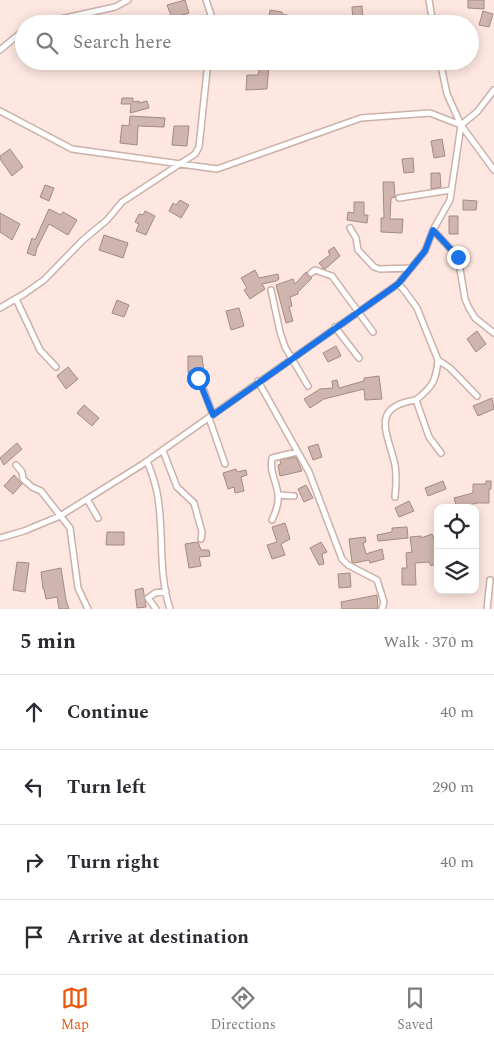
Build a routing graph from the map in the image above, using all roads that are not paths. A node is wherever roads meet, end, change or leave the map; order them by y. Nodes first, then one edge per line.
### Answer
1 (128, 0) edge
2 (206, 0) edge
3 (429, 0) edge
4 (79, 15) edge
5 (211, 15) edge
6 (432, 15) edge
7 (15, 38) edge
8 (0, 50) edge
9 (207, 70) edge
10 (442, 70) edge
11 (494, 90) edge
12 (0, 111) edge
13 (461, 125) junction
14 (180, 164) junction
15 (494, 170) edge
16 (451, 190) junction
17 (399, 198) dead end
18 (350, 228) dead end
19 (433, 230) junction
20 (411, 268) junction
21 (312, 273) dead end
22 (398, 284) junction
23 (271, 290) dead end
24 (16, 299) junction
25 (0, 308) edge
26 (357, 312) junction
27 (335, 327) junction
28 (373, 332) dead end
29 (494, 334) edge
30 (292, 357) junction
31 (358, 358) dead end
32 (438, 360) junction
33 (56, 367) dead end
34 (198, 378) dead end
35 (258, 381) junction
36 (308, 386) dead end
37 (477, 396) dead end
38 (416, 400) junction
39 (211, 416) junction
40 (162, 450) junction
41 (297, 452) junction
42 (441, 453) dead end
43 (147, 462) junction
44 (225, 464) dead end
45 (16, 465) dead end
46 (278, 495) junction
47 (294, 496) dead end
48 (395, 497) dead end
49 (87, 499) junction
50 (60, 516) junction
51 (98, 518) dead end
52 (272, 520) dead end
53 (0, 538) edge
54 (201, 539) dead end
55 (490, 580) dead end
56 (166, 591) junction
57 (88, 609) edge
58 (156, 609) edge
59 (170, 609) edge
60 (382, 609) edge
61 (487, 609) edge

1 - 4 street
2 - 5 street
3 - 6 street
7 - 8 street
9 - 14 street
10 - 13 street
11 - 13 street
12 - 14 street
13 - 14 street
13 - 15 street
13 - 16 street
14 - 24 street
16 - 17 street
16 - 19 street
18 - 20 street
19 - 20 street
19 - 29 street
20 - 22 street
21 - 26 street
22 - 26 street
22 - 32 street
23 - 30 street
24 - 25 street
24 - 33 street
26 - 27 street
26 - 28 street
27 - 30 street
27 - 31 street
30 - 35 street
30 - 36 street
32 - 37 street
32 - 38 street
34 - 39 street
35 - 39 street
35 - 41 street
38 - 42 street
38 - 48 street
39 - 40 street
39 - 44 street
40 - 43 street
40 - 54 street
41 - 46 street
41 - 60 street
43 - 49 street
43 - 56 street
45 - 50 street
46 - 47 street
46 - 52 street
49 - 50 street
49 - 51 street
50 - 53 street
50 - 57 street
55 - 61 street
56 - 58 street
56 - 59 street

